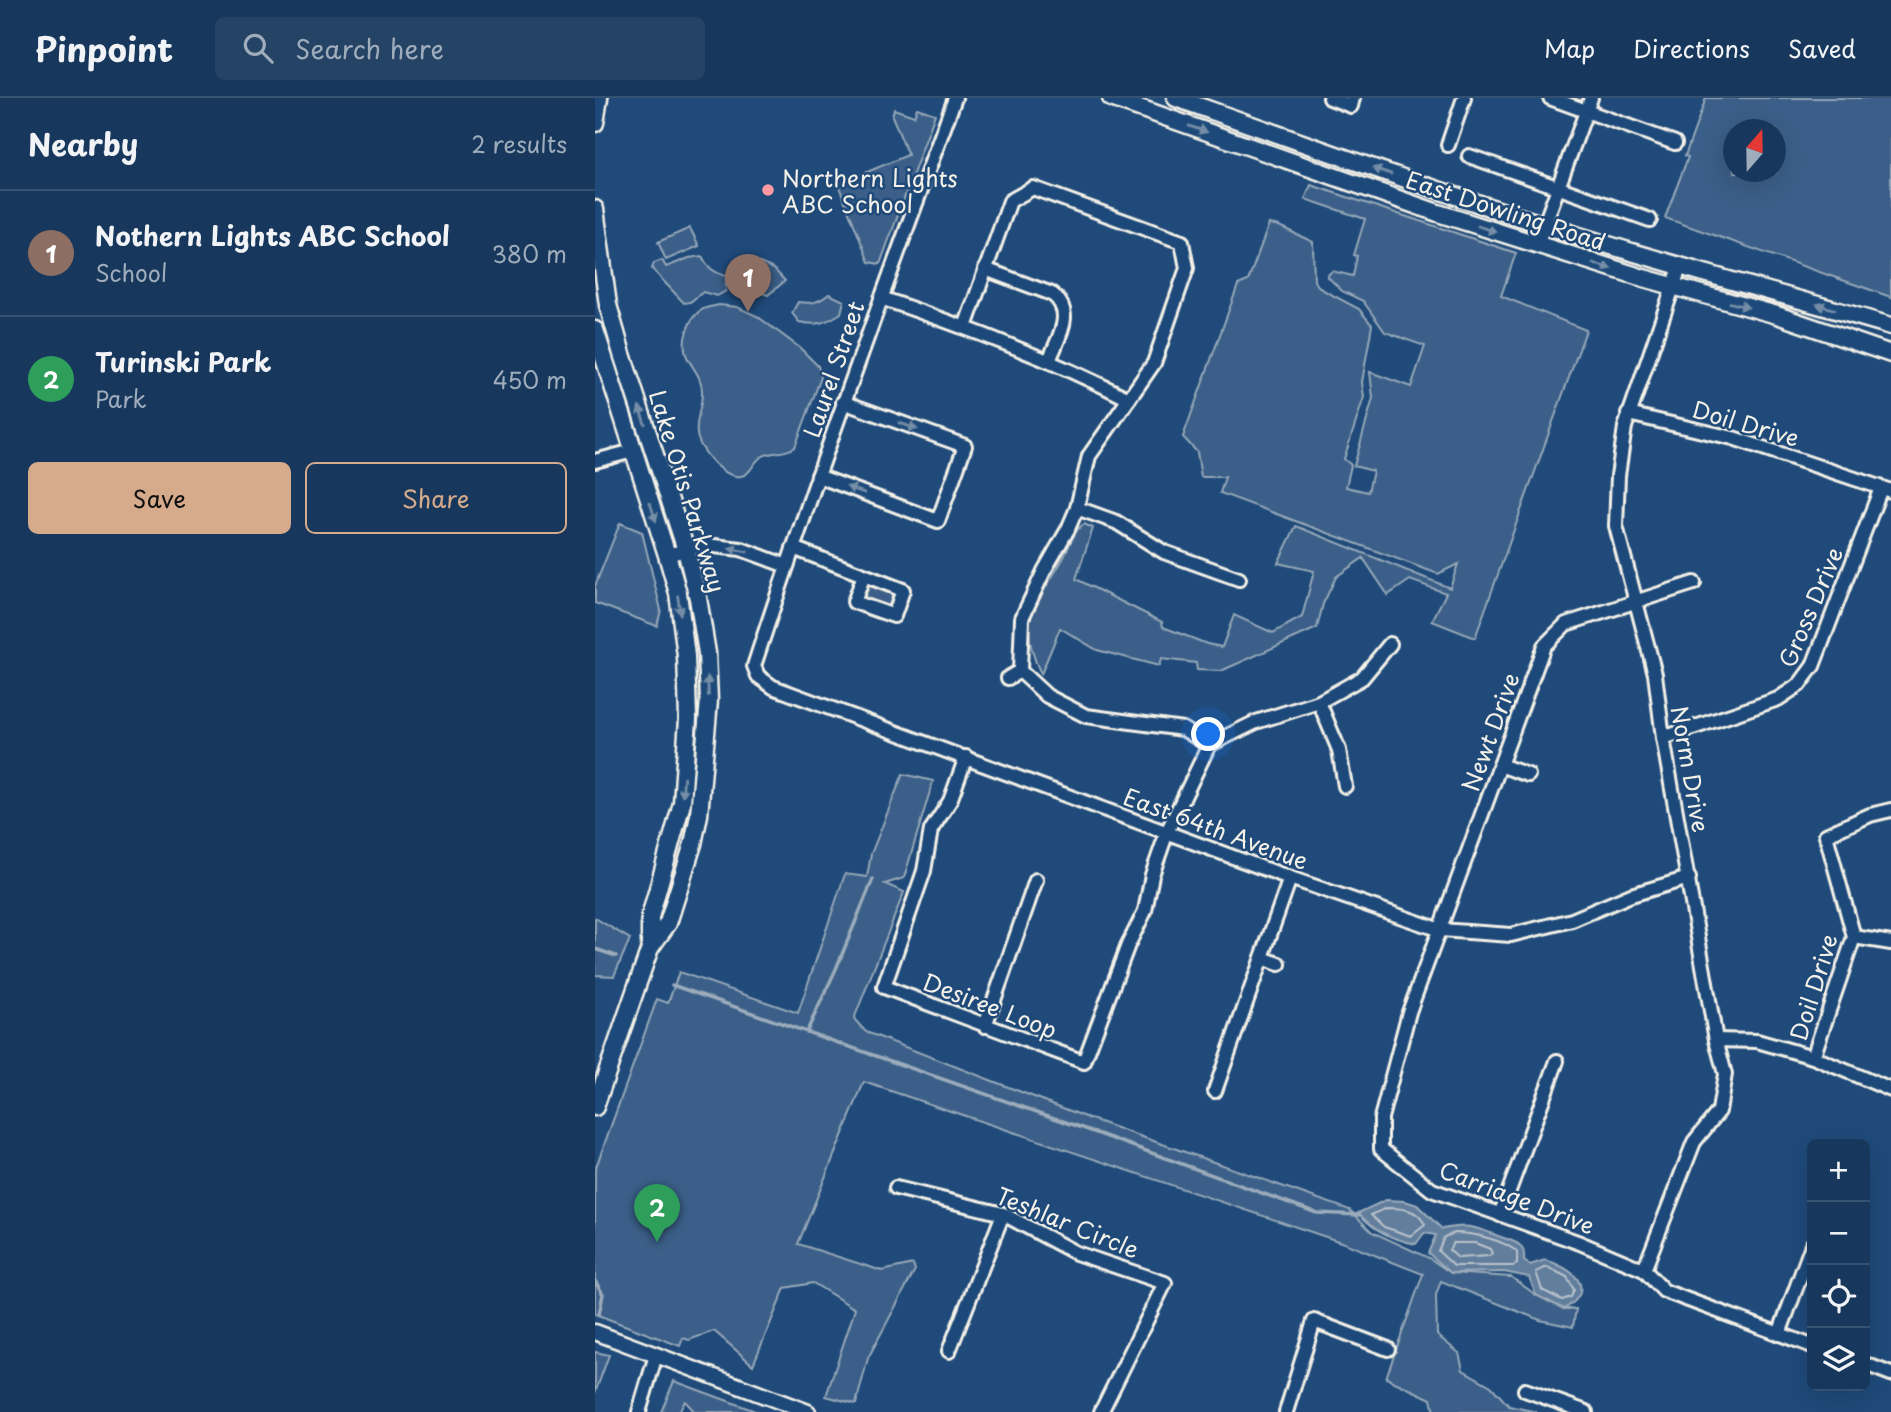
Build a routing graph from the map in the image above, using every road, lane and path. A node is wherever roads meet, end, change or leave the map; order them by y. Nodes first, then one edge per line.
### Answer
1 (599, 98) edge
2 (955, 98) edge
3 (1111, 98) edge
4 (1175, 98) edge
5 (1330, 98) edge
6 (1464, 98) edge
7 (1550, 98) edge
8 (1591, 98) edge
9 (1352, 102) edge
10 (1586, 112) junction
11 (595, 123) edge
12 (1675, 143) dead end
13 (1448, 145) dead end
14 (1469, 156) dead end
15 (1557, 187) junction
16 (595, 209) edge
17 (1650, 220) dead end
18 (1544, 225) junction
19 (1537, 245) junction
20 (1680, 267) junction
21 (985, 269) junction
22 (1673, 287) junction
23 (881, 298) junction
24 (1891, 326) edge
25 (965, 327) junction
26 (595, 330) edge
27 (1891, 354) edge
28 (1049, 361) junction
29 (1129, 399) junction
30 (843, 402) junction
31 (1628, 414) junction
32 (633, 451) junction
33 (595, 461) edge
34 (818, 476) junction
35 (666, 490) junction
36 (1886, 490) edge
37 (1077, 508) junction
38 (793, 548) junction
39 (687, 550) junction
40 (667, 555) junction
41 (787, 566) junction
42 (864, 575) dead end
43 (1239, 579) dead end
44 (1694, 583) dead end
45 (1635, 601) junction
46 (1390, 644) dead end
47 (757, 656) joint
48 (1020, 671) junction
49 (1008, 678) dead end
50 (1319, 702) junction
51 (1663, 738) junction
52 (1209, 745) junction
53 (966, 757) junction
54 (1500, 765) junction
55 (1528, 775) dead end
56 (1345, 786) dead end
57 (1891, 810) edge
58 (676, 828) junction
59 (1167, 832) junction
60 (1290, 878) junction
61 (1689, 878) junction
62 (1036, 880) dead end
63 (679, 893) junction
64 (1440, 930) junction
65 (1854, 936) junction
66 (1891, 943) edge
67 (650, 948) junction
68 (1262, 958) junction
69 (1279, 964) dead end
70 (985, 1026) junction
71 (1716, 1040) junction
72 (1813, 1057) junction
73 (1557, 1061) dead end
74 (1891, 1090) edge
75 (1215, 1091) dead end
76 (596, 1102) edge
77 (896, 1188) dead end
78 (1003, 1214) junction
79 (1500, 1215) junction
80 (1807, 1258) edge
81 (1644, 1270) junction
82 (595, 1332) edge
83 (1779, 1334) junction
84 (1807, 1344) edge
85 (1388, 1349) dead end
86 (949, 1351) dead end
87 (656, 1355) junction
88 (1870, 1366) edge
89 (1891, 1374) edge
90 (1525, 1390) dead end
91 (639, 1412) edge
92 (808, 1412) edge
93 (1101, 1412) edge
94 (1286, 1412) edge
95 (1586, 1412) edge

1 - 11 main road
2 - 23 street, Laurel Street
3 -> 19 main road, East Dowling Road
18 -> 4 main road, East Dowling Road
5 - 9 street
6 - 13 street
7 - 10 street
8 - 10 street
10 - 12 street
10 - 15 street
14 - 15 street
15 - 17 street
15 - 18 street
35 -> 16 main road, Lake Otis Parkway
18 - 19 street
18 - 20 main road, East Dowling Road
19 -> 22 main road, East Dowling Road
20 - 22 street, Norm Drive
24 -> 20 main road, East Dowling Road
21 - 25 street
21 - 28 street
21 - 29 street
22 -> 27 main road, East Dowling Road
22 - 31 street, Norm Drive
23 - 25 street
23 - 30 street, Laurel Street
25 - 28 street
26 - 32 main road, Lake Otis Parkway
28 - 29 street
29 - 37 street
30 - 34 street, Laurel Street
30 -> 34 street
31 - 36 street, Doil Drive
31 - 45 street, Norm Drive
32 - 33 street
32 - 35 main road
32 -> 40 main road, Lake Otis Parkway
34 - 38 street, Laurel Street
35 - 39 main road, Lake Otis Parkway
36 - 51 street, Gross Drive
37 - 43 street
37 - 48 street
38 - 41 street, Laurel Street
38 - 42 street
39 - 40 street
41 -> 39 street
63 -> 39 main road, Lake Otis Parkway
40 -> 58 main road, Lake Otis Parkway
41 - 47 street, Laurel Street
44 - 45 street, Newt Drive
45 - 51 street, Norm Drive
45 - 54 street, Newt Drive
46 - 50 street
47 - 53 street, East 64th Avenue
48 - 49 street
48 - 52 street
50 - 52 street
50 - 56 street
51 - 61 street, Norm Drive
52 - 59 street
53 - 59 street, East 64th Avenue
53 - 70 street, Desiree Loop
54 - 55 street
54 - 64 street, Newt Drive
57 - 65 street, Doil Drive
58 - 63 main road
58 - 67 main road, Lake Otis Parkway
59 - 60 street, East 64th Avenue
59 - 70 street, Desiree Loop
60 - 64 street, East 64th Avenue
60 - 68 street
61 - 64 street, East 64th Avenue
61 - 71 street, Norm Drive
62 - 70 street
63 - 67 main road, Lake Otis Parkway
64 - 79 street, Carriage Drive
65 - 66 street
65 - 72 street, Doil Drive
67 - 76 main road, Lake Otis Parkway
68 - 69 street
68 - 75 street
71 - 72 street
71 - 81 street, Norm Drive
72 - 74 street
73 - 79 street
77 - 78 street, Teshlar Circle
78 - 86 street
78 - 93 street, Teshlar Circle
79 - 81 street, Carriage Drive
80 - 83 street
81 - 83 street, Carriage Drive
82 - 87 street
83 - 84 street, Carriage Drive
85 - 94 street
87 - 91 street
87 - 92 street
88 - 89 street
90 - 95 street

